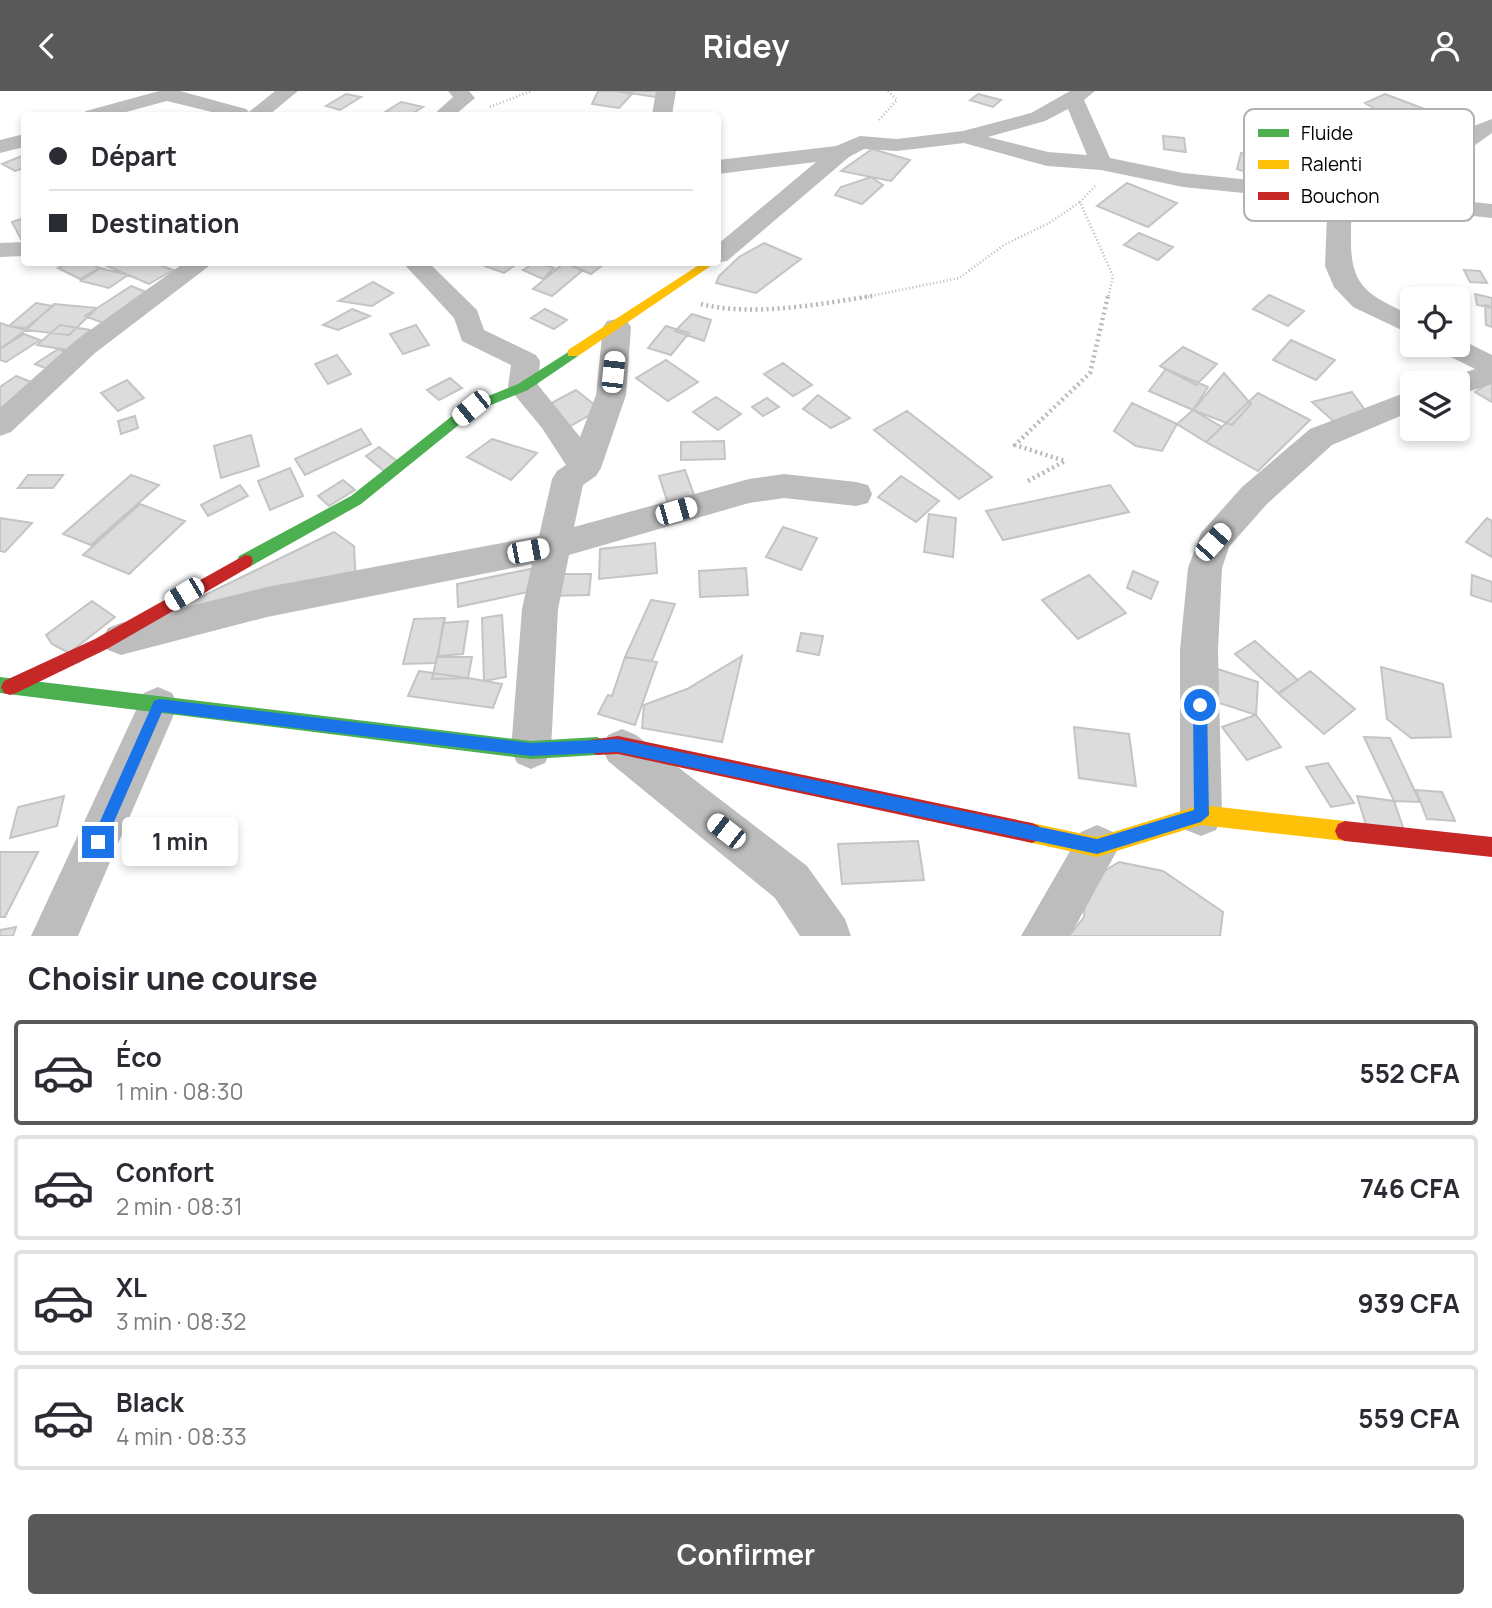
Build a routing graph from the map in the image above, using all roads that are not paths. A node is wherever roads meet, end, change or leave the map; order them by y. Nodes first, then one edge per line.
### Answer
1 (289, 91) edge
2 (458, 91) edge
3 (666, 91) edge
4 (170, 93) edge
5 (1080, 95) edge
6 (104, 112) edge
7 (234, 112) edge
8 (261, 112) edge
9 (447, 112) edge
10 (662, 112) edge
11 (1492, 125) edge
12 (1474, 134) edge
13 (964, 137) junction
14 (21, 141) edge
15 (0, 147) edge
16 (851, 147) junction
17 (1101, 163) junction
18 (721, 167) edge
19 (1244, 187) edge
20 (1474, 209) edge
21 (1492, 211) edge
22 (1339, 221) edge
23 (21, 249) edge
24 (0, 250) edge
25 (721, 254) edge
26 (196, 266) edge
27 (418, 266) edge
28 (705, 266) edge
29 (1400, 321) edge
30 (617, 327) junction
31 (1470, 355) edge
32 (1492, 366) edge
33 (1492, 374) edge
34 (1470, 381) edge
35 (523, 387) junction
36 (1400, 405) edge
37 (0, 425) edge
38 (585, 468) junction
39 (856, 494) dead end
40 (554, 546) junction
41 (101, 644) junction
42 (4, 687) edge
43 (159, 705) junction
44 (618, 745) junction
45 (531, 750) junction
46 (1201, 815) junction
47 (1097, 847) junction
48 (1492, 847) edge
49 (54, 936) edge
50 (828, 936) edge
51 (1044, 936) edge

1 - 8 street
2 - 9 street
3 - 10 street
4 - 6 street
4 - 7 street
5 - 13 street
5 - 17 street
11 - 12 street
13 - 16 street
13 - 17 street
14 - 15 street
16 - 18 street
16 - 25 street
17 - 19 street
20 - 21 street
22 - 29 street
23 - 24 street
26 - 37 street
27 - 35 street
28 - 30 street
30 - 35 street
30 - 38 street
31 - 32 street
33 - 34 street
35 - 38 street
35 - 41 street
36 - 46 street
38 - 40 street
39 - 40 street
40 - 41 street
40 - 45 street
41 - 42 street
42 - 43 street
43 - 45 street
43 - 49 street
44 - 45 street
44 - 47 street
44 - 50 street
46 - 47 street
46 - 48 street
47 - 51 street

